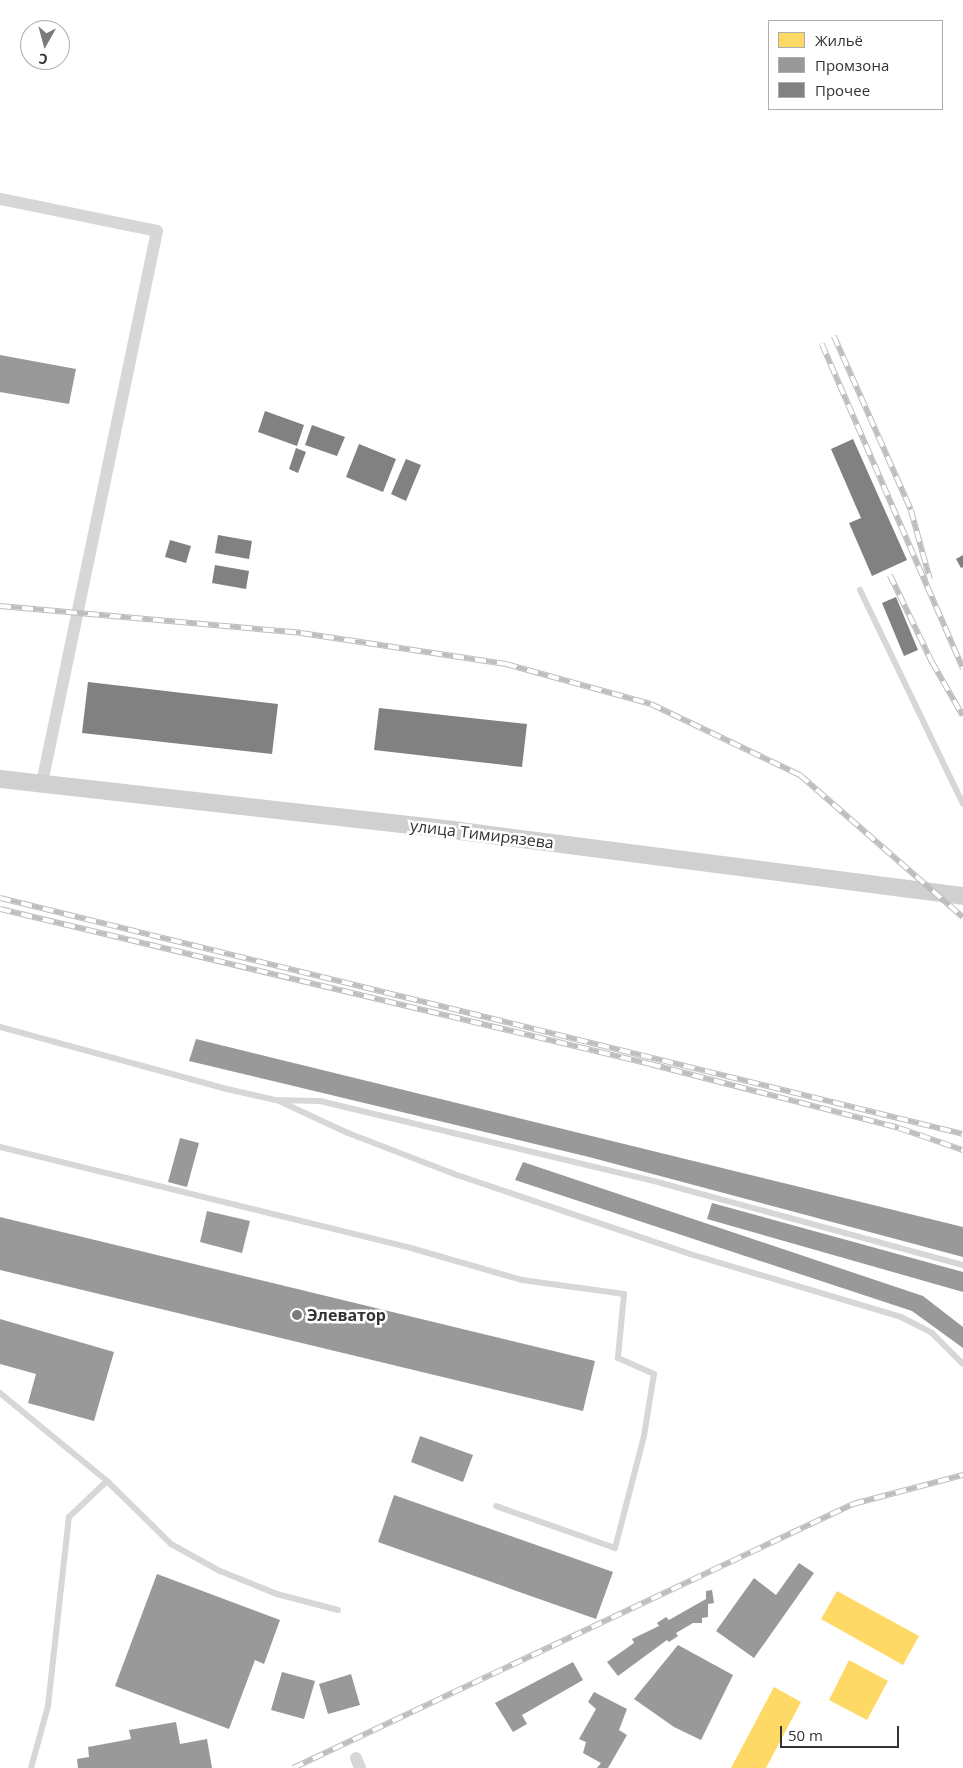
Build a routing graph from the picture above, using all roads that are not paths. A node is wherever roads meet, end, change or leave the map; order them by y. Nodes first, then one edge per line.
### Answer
1 (0, 199) edge
2 (860, 590) dead end
3 (0, 779) edge
4 (42, 783) junction
5 (963, 804) edge
6 (963, 896) edge
7 (0, 1027) edge
8 (275, 1100) junction
9 (0, 1147) edge
10 (963, 1265) edge
11 (963, 1364) edge
12 (0, 1393) edge
13 (107, 1481) junction
14 (496, 1506) dead end
15 (338, 1610) dead end
16 (31, 1768) edge

1 - 4 street
2 - 5 lane
3 - 4 main road, улица Тимирязева
4 - 6 main road, улица Тимирязева
7 - 8 lane
8 - 10 lane
8 - 11 lane
9 - 14 lane
12 - 13 lane
13 - 15 lane
13 - 16 lane

